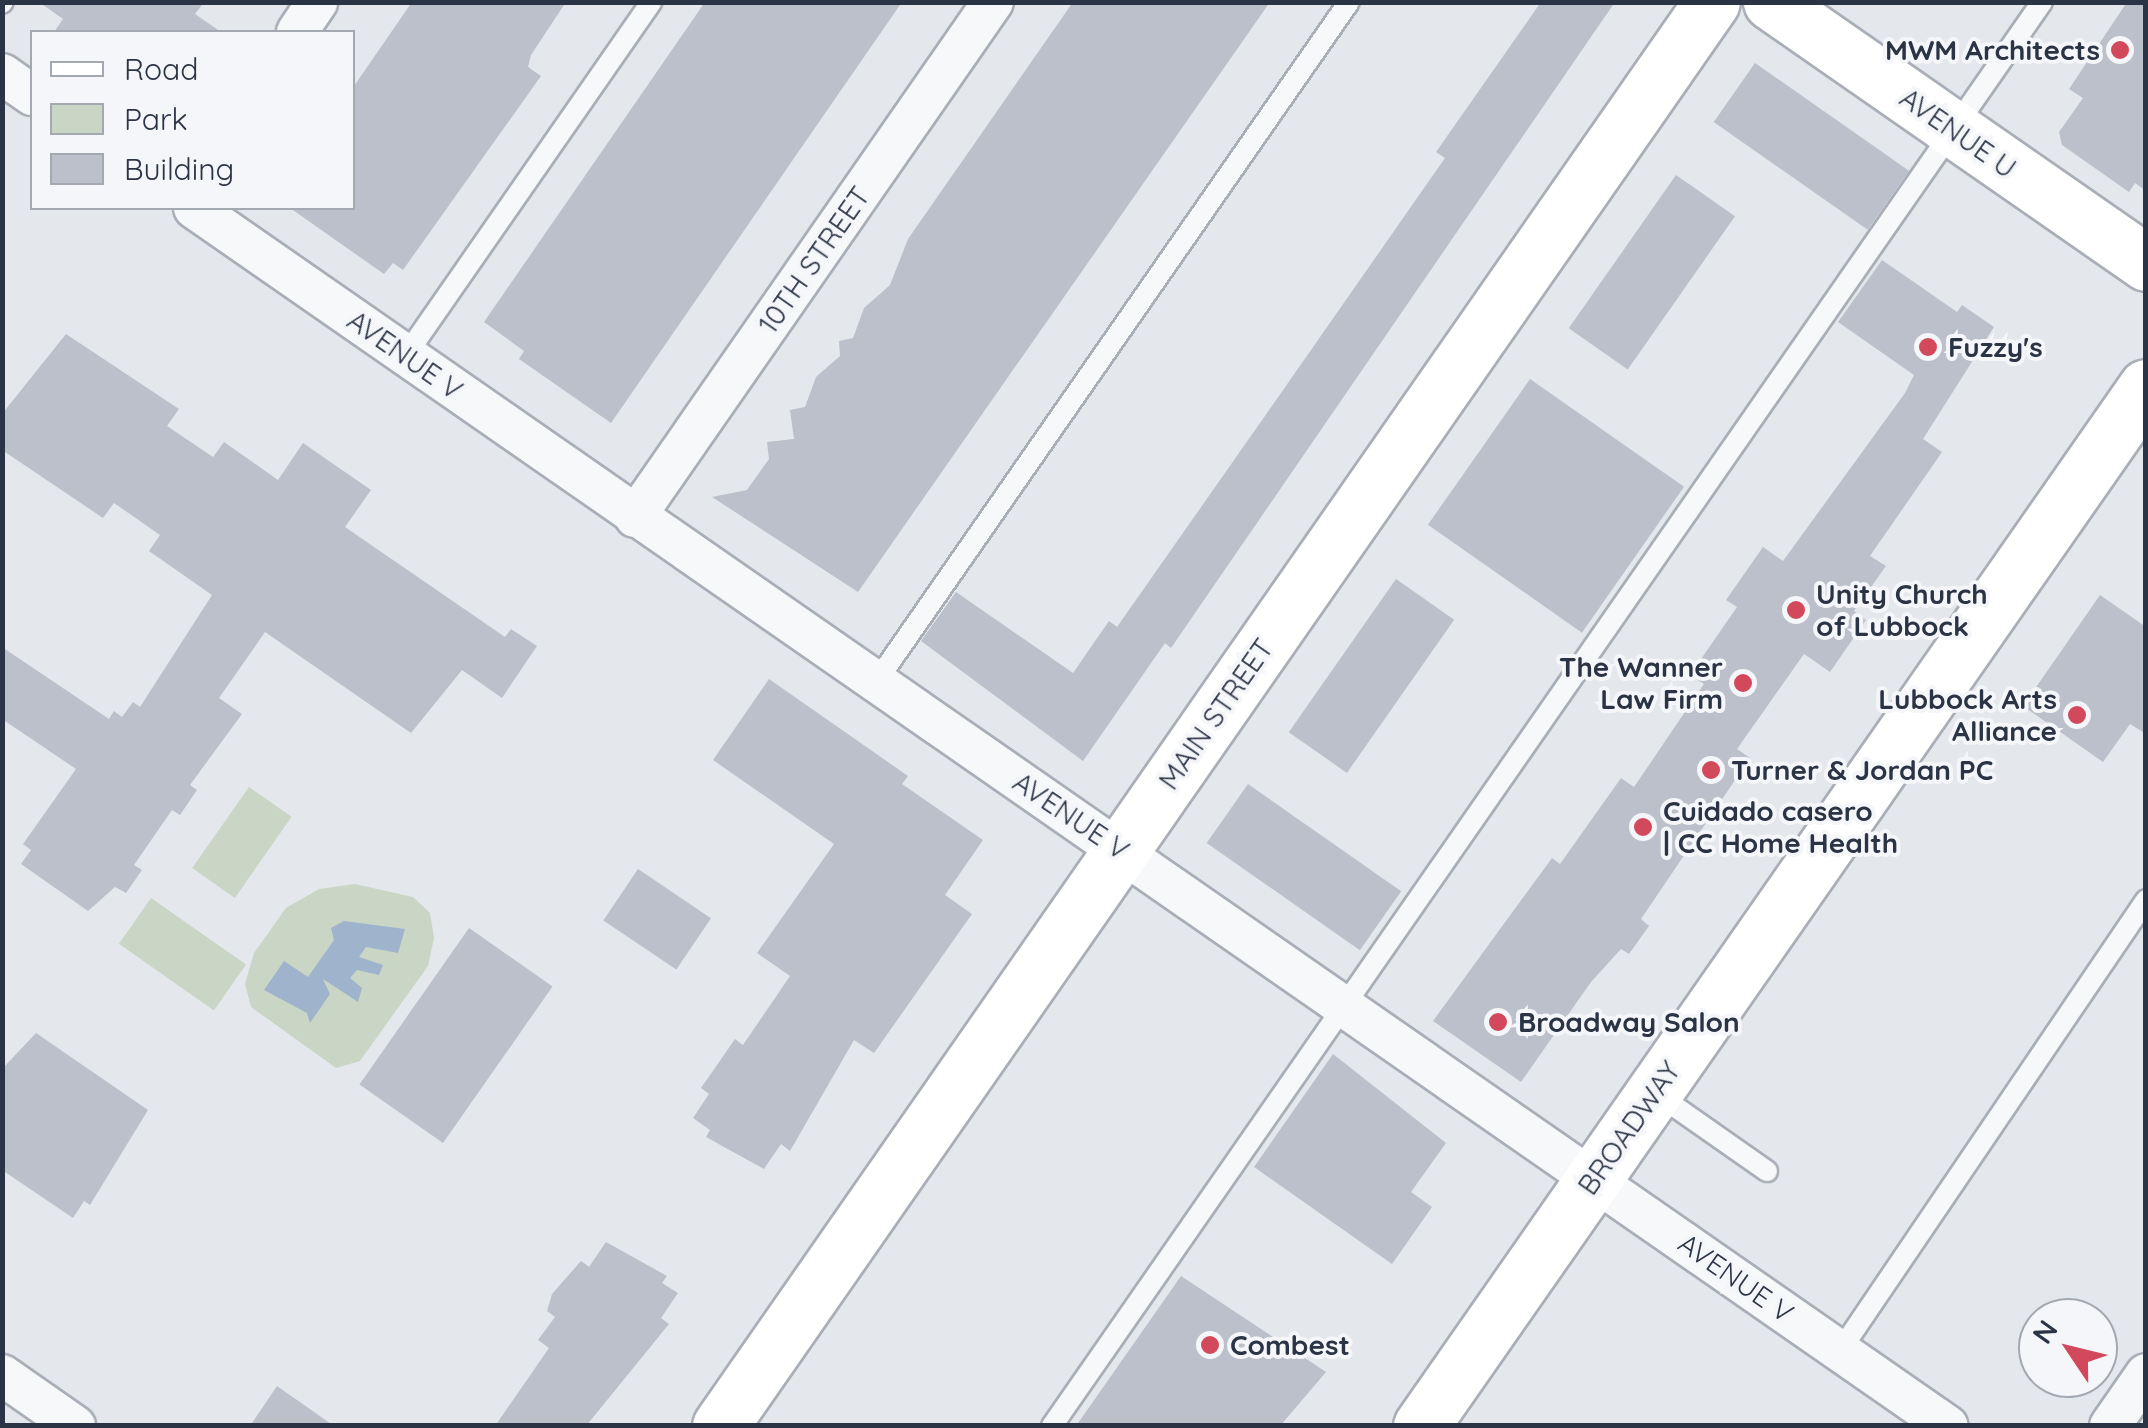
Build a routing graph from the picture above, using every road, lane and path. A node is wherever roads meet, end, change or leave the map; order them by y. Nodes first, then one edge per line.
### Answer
1 (318, 2) edge
2 (652, 2) edge
3 (992, 2) edge
4 (1349, 2) edge
5 (1712, 2) edge
6 (1772, 2) edge
7 (2042, 2) edge
8 (297, 30) edge
9 (2, 74) edge
10 (30, 94) edge
11 (1954, 130) junction
12 (197, 210) edge
13 (2146, 264) edge
14 (406, 355) junction
15 (2146, 386) edge
16 (635, 517) junction
17 (876, 682) junction
18 (1121, 850) junction
19 (2146, 900) edge
20 (1344, 1006) junction
21 (1654, 1092) junction
22 (1766, 1171) dead end
23 (1593, 1178) junction
24 (1840, 1350) junction
25 (2146, 1374) edge
26 (2, 1375) edge
27 (75, 1426) edge
28 (720, 1426) edge
29 (1052, 1426) edge
30 (1421, 1426) edge
31 (1948, 1426) edge
32 (2110, 1426) edge

1 - 8 street
2 - 14 lane
3 - 16 street, 10TH STREET
4 - 17 lane
5 - 18 street, MAIN STREET
6 - 11 street, AVENUE U
7 - 11 lane
9 - 10 street
11 - 13 street, AVENUE U
11 - 20 lane
12 - 14 street, AVENUE V
14 - 16 street, AVENUE V
15 - 21 street, BROADWAY
16 - 17 street, AVENUE V
17 - 18 street, AVENUE V
18 - 20 street, AVENUE V
18 - 28 street, MAIN STREET
19 - 24 lane
20 - 23 street, AVENUE V
20 - 29 lane
21 - 22 lane
21 - 23 street, BROADWAY
23 - 24 street, AVENUE V
23 - 30 street, BROADWAY
24 - 31 street, AVENUE V
25 - 32 street
26 - 27 street

